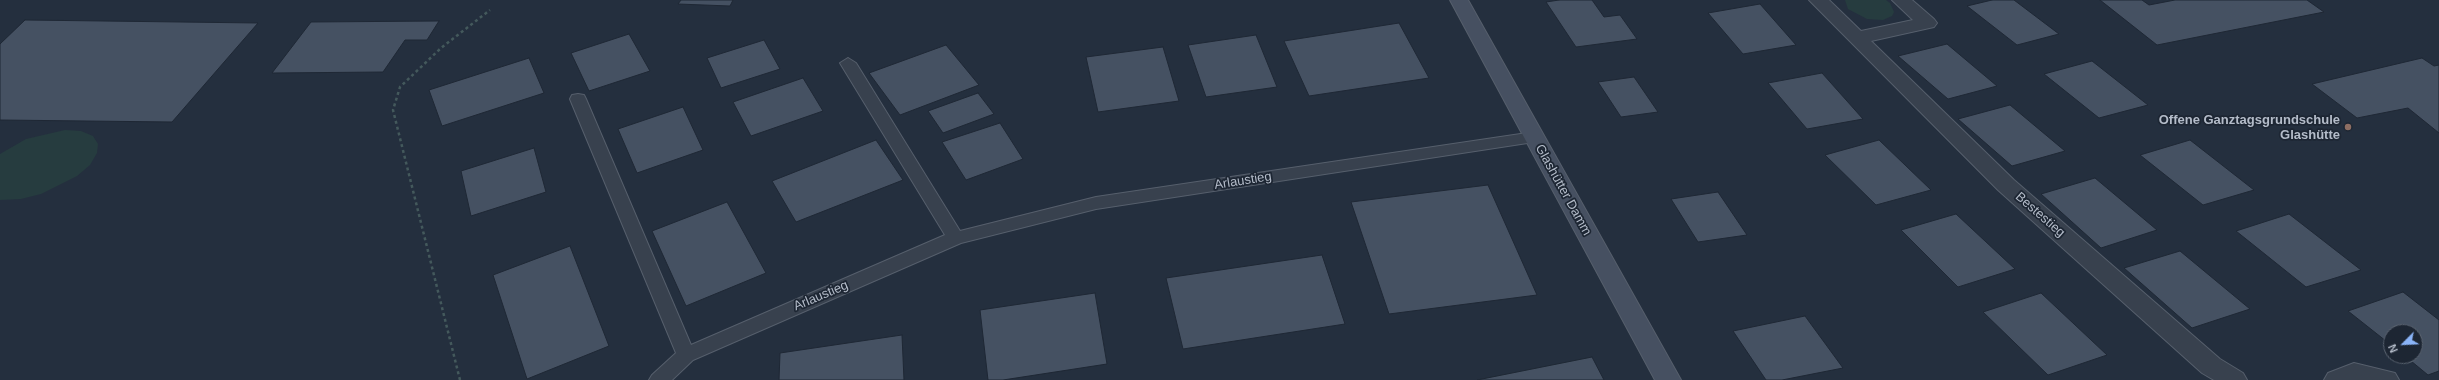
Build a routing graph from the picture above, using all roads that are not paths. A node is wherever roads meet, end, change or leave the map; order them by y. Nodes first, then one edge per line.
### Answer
1 (1459, 0) edge
2 (1818, 0) edge
3 (1901, 0) edge
4 (1857, 38) junction
5 (848, 63) dead end
6 (578, 98) dead end
7 (1534, 137) junction
8 (956, 238) junction
9 (686, 355) junction
10 (659, 380) edge
11 (1668, 380) edge
12 (2234, 380) edge
13 (2337, 380) edge
14 (2386, 380) edge

1 - 7 street, Glashütter Damm
2 - 4 street, Bestestieg
3 - 4 street
4 - 12 street, Bestestieg
5 - 8 lane
6 - 9 lane
7 - 8 lane, Arlaustieg
7 - 11 street, Glashütter Damm
8 - 9 lane, Arlaustieg
9 - 10 lane, Arlaustieg
13 - 14 street

